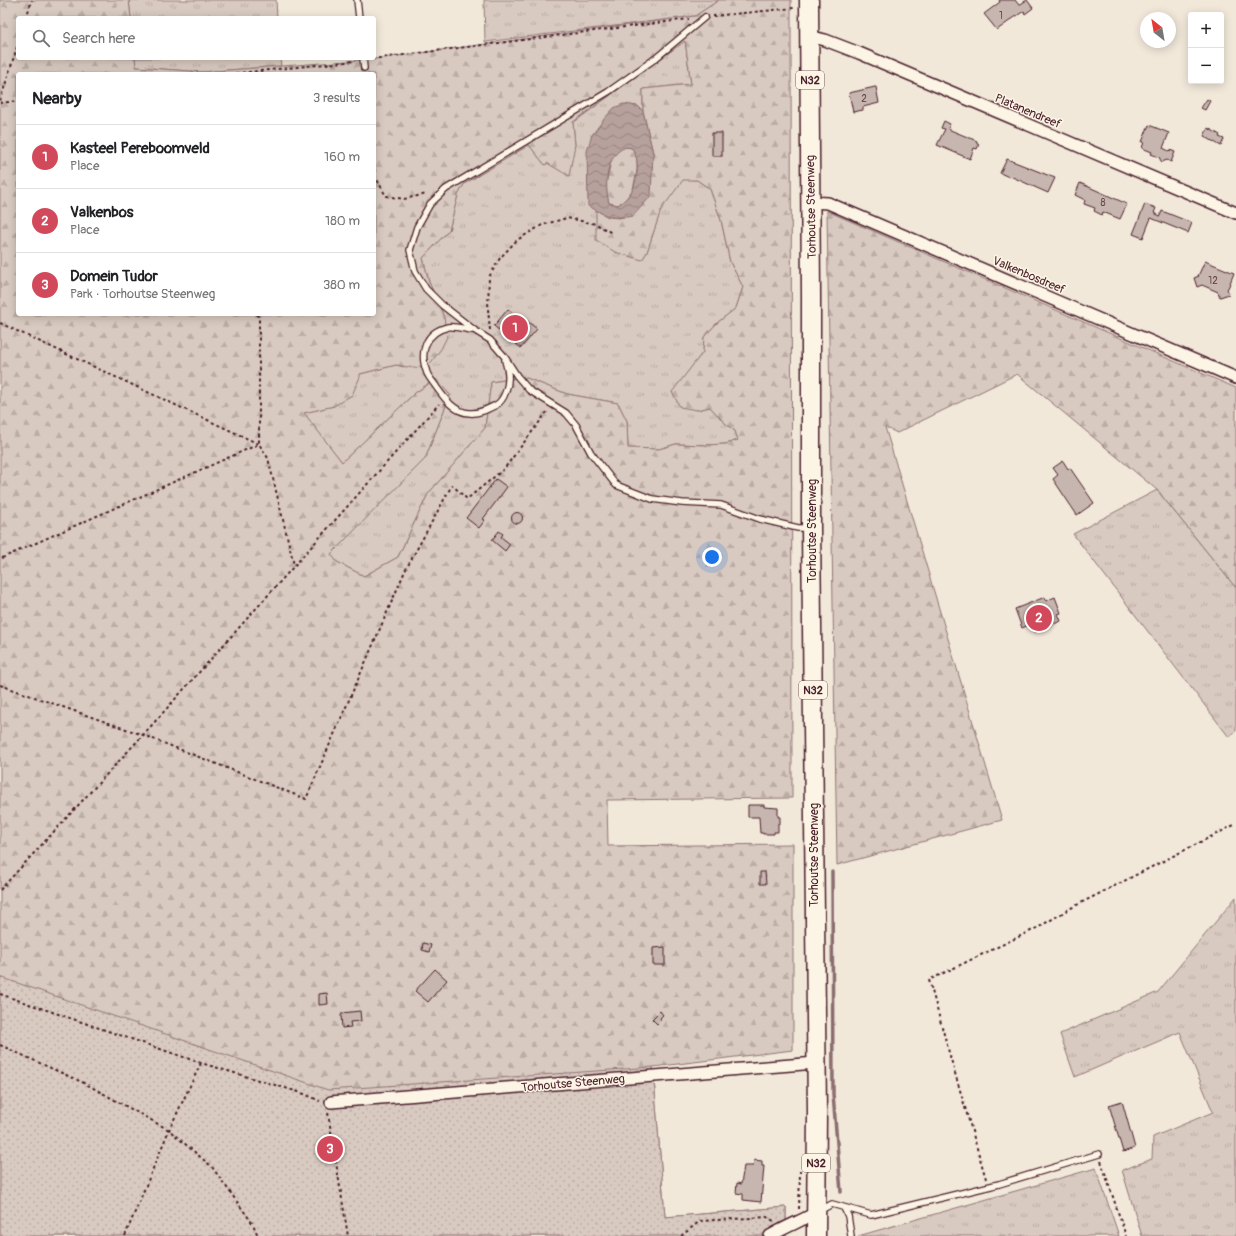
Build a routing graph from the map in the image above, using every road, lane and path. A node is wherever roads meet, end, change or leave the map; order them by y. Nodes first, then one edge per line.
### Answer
1 (32, 0) edge
2 (357, 0) edge
3 (809, 4) edge
4 (27, 16) edge
5 (359, 16) edge
6 (705, 17) junction
7 (809, 36) junction
8 (16, 50) edge
9 (376, 57) edge
10 (354, 60) edge
11 (363, 60) edge
12 (364, 68) dead end
13 (248, 72) edge
14 (16, 101) edge
15 (0, 102) edge
16 (376, 176) edge
17 (446, 189) junction
18 (811, 202) junction
19 (1236, 213) edge
20 (612, 232) dead end
21 (258, 316) edge
22 (0, 323) edge
23 (474, 330) junction
24 (491, 331) dead end
25 (504, 356) junction
26 (1236, 378) edge
27 (444, 399) junction
28 (552, 404) junction
29 (259, 444) junction
30 (812, 528) junction
31 (0, 559) edge
32 (294, 565) junction
33 (0, 685) edge
34 (142, 735) junction
35 (1236, 824) edge
36 (0, 890) edge
37 (0, 994) edge
38 (0, 1045) edge
39 (201, 1063) junction
40 (816, 1063) junction
41 (327, 1105) junction
42 (169, 1130) junction
43 (1099, 1154) joint
44 (988, 1186) junction
45 (844, 1208) junction
46 (817, 1212) junction
47 (784, 1228) junction
48 (125, 1236) edge
49 (258, 1236) edge
50 (348, 1236) edge
51 (682, 1236) edge
52 (770, 1236) edge
53 (816, 1236) edge
54 (851, 1236) edge
55 (1126, 1236) edge

1 - 4 path
2 - 5 lane
3 - 6 path
3 - 7 main road, Torhoutse Steenweg / N32
6 - 9 path
6 - 17 lane
7 - 18 main road, Torhoutse Steenweg / N32
7 - 19 street, Platanendreef
8 - 15 path
10 - 13 path
11 - 12 lane
14 - 15 path
16 - 17 path
17 - 23 lane
18 - 26 street, Valkenbosdreef
18 - 30 main road, Torhoutse Steenweg / N32
20 - 24 path
21 - 29 path
22 - 29 path
23 - 25 lane
23 - 27 lane
25 - 27 lane
25 - 28 lane
27 - 32 path
28 - 30 lane
28 - 34 path
29 - 31 path
29 - 32 path
30 - 40 main road, Torhoutse Steenweg / N32
32 - 34 path
33 - 34 path
34 - 36 path
35 - 44 path
37 - 39 path
38 - 42 path
39 - 41 path
39 - 42 path
40 - 41 street, Torhoutse Steenweg
40 - 46 main road, Torhoutse Steenweg / N32
41 - 50 path
42 - 48 path
42 - 49 path
43 - 44 lane
43 - 55 path
44 - 45 lane
45 - 46 lane
45 - 54 lane
46 - 47 street
46 - 53 main road, Torhoutse Steenweg / N32
47 - 51 path
47 - 52 street

